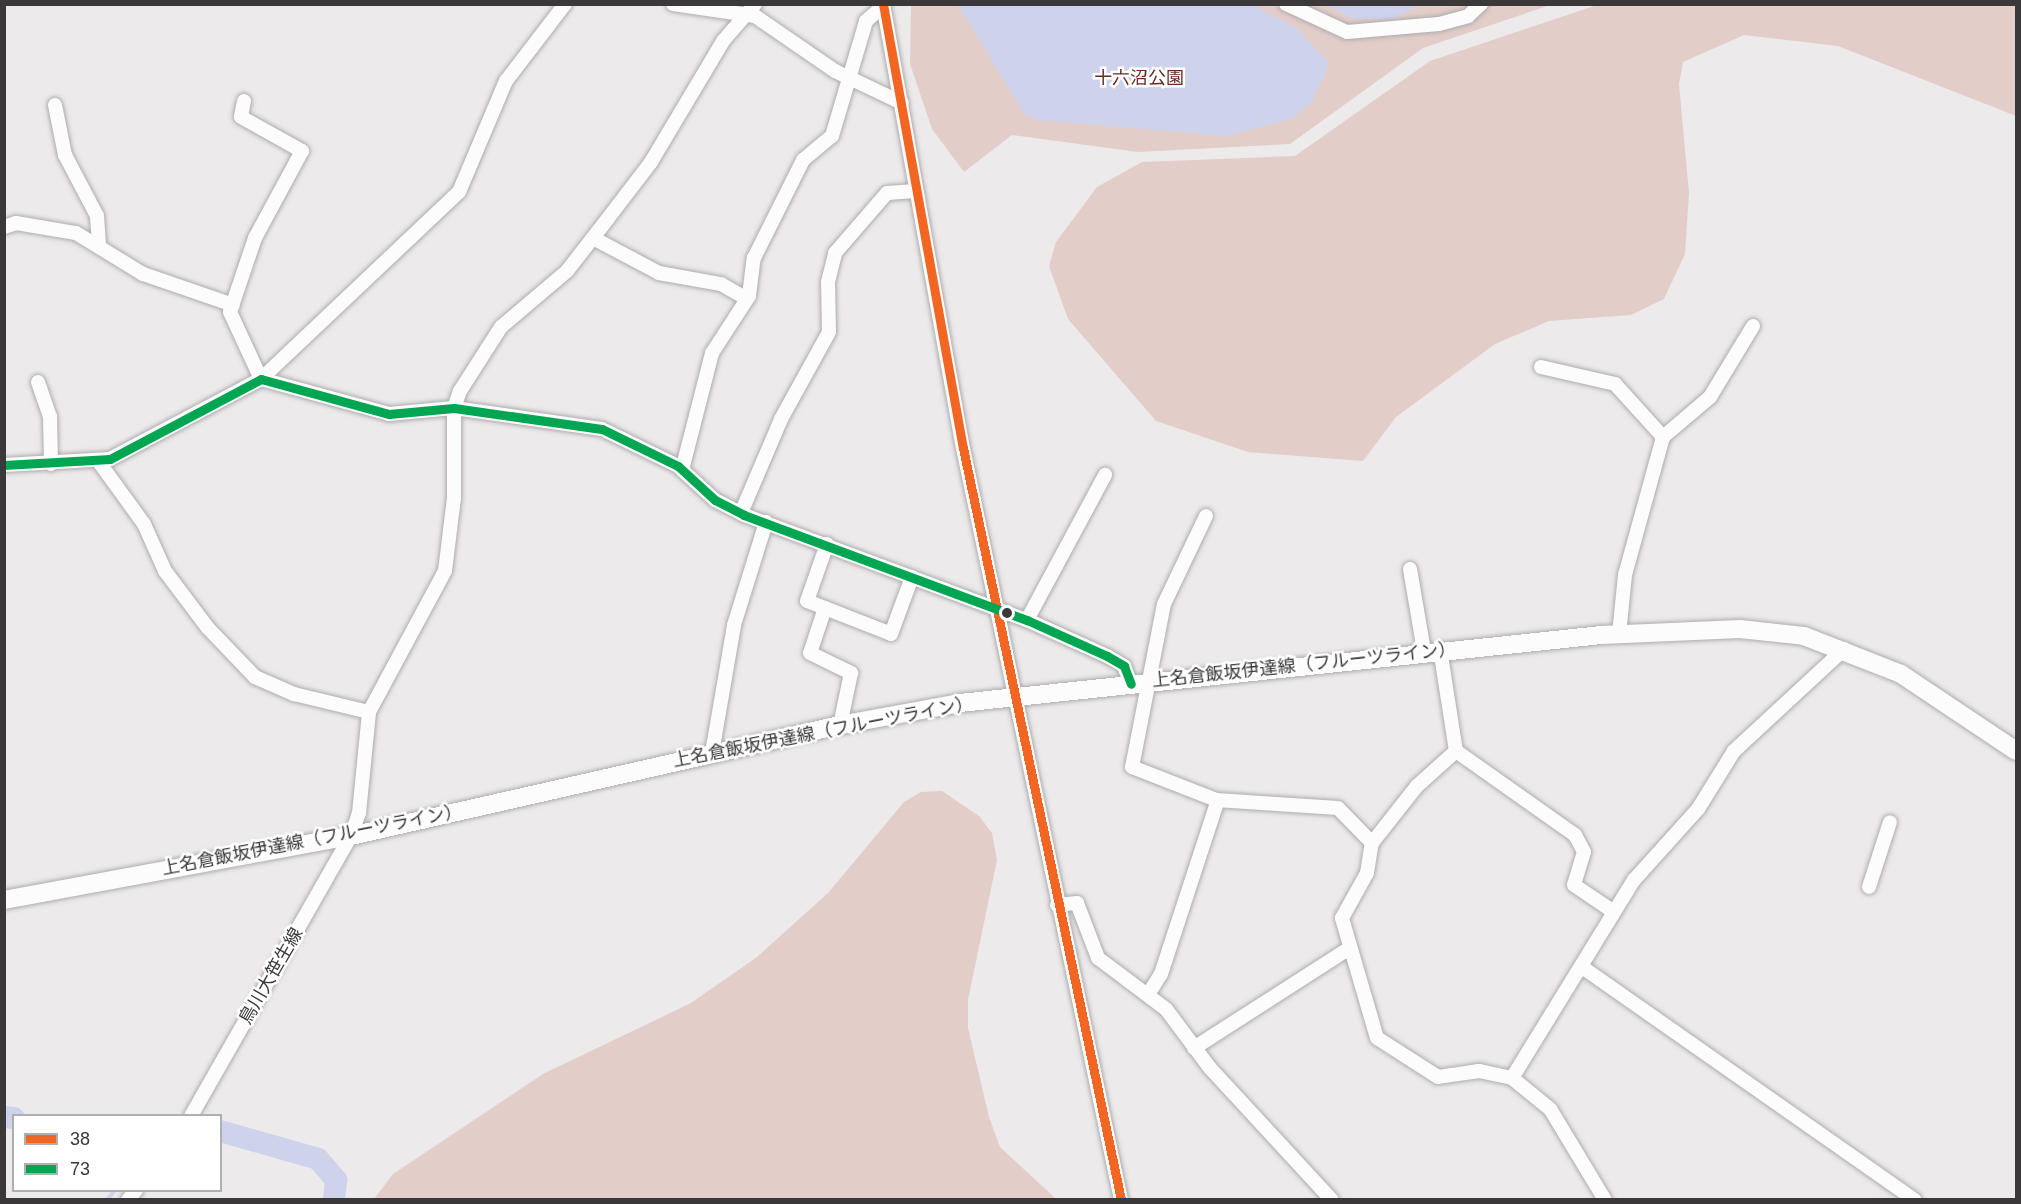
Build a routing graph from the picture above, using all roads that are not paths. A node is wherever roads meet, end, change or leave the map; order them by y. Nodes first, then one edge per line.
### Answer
1 (565, 4) edge
2 (673, 4) edge
3 (1286, 4) edge
4 (1481, 4) edge
5 (883, 5) edge
6 (750, 8) edge
7 (847, 77) junction
8 (244, 101) dead end
9 (902, 103) junction
10 (55, 105) dead end
11 (916, 191) junction
12 (4, 227) edge
13 (593, 237) junction
14 (99, 244) junction
15 (747, 299) junction
16 (233, 305) junction
17 (1753, 326) dead end
18 (1541, 368) dead end
19 (261, 379) junction
20 (38, 382) dead end
21 (454, 408) junction
22 (1662, 437) junction
23 (99, 462) junction
24 (51, 464) junction
25 (4, 465) edge
26 (682, 470) junction
27 (1105, 475) dead end
28 (741, 513) junction
29 (1206, 516) dead end
30 (766, 522) junction
31 (827, 544) junction
32 (1410, 569) dead end
33 (912, 577) junction
34 (825, 608) junction
35 (996, 608) junction
36 (1027, 620) junction
37 (1619, 634) junction
38 (1844, 649) junction
39 (1432, 650) junction
40 (1139, 684) junction
41 (1014, 696) junction
42 (369, 712) junction
43 (840, 725) junction
44 (1456, 751) junction
45 (2016, 751) edge
46 (711, 753) junction
47 (1218, 801) junction
48 (1890, 822) dead end
49 (351, 836) junction
50 (1372, 843) junction
51 (1869, 887) dead end
52 (4, 900) edge
53 (1057, 905) junction
54 (1614, 912) junction
55 (1348, 949) junction
56 (1582, 967) junction
57 (1149, 993) junction
58 (1194, 1047) junction
59 (1512, 1078) junction
60 (192, 1114) edge
61 (1122, 1200) edge
62 (1332, 1200) edge
63 (1605, 1200) edge
64 (1915, 1200) edge

1 - 19 street
2 - 6 street
3 - 4 street
5 - 7 street
5 - 9 street
6 - 7 street
6 - 13 street
7 - 9 street
7 - 15 street
8 - 16 street
9 - 11 street
10 - 14 street
11 - 28 street
11 - 35 street
12 - 14 street
13 - 15 street
13 - 21 street
14 - 16 street
15 - 26 street
16 - 19 street
17 - 22 street
18 - 22 street
19 - 21 street
19 - 23 street
20 - 24 street
21 - 26 street
21 - 42 street
22 - 37 street
23 - 24 street
23 - 42 street
24 - 25 street
26 - 28 street
27 - 36 street
28 - 30 street
29 - 40 street
30 - 31 street
30 - 46 street
31 - 33 street
31 - 34 street
32 - 39 street
33 - 34 street
33 - 35 street
34 - 43 street
35 - 36 street
35 - 41 street
36 - 40 street
37 - 38 main road, 上名倉飯坂伊達線（フルーツライン）
37 - 39 main road, 上名倉飯坂伊達線（フルーツライン）
38 - 45 main road, 上名倉飯坂伊達線（フルーツライン）
38 - 54 street
39 - 40 main road, 上名倉飯坂伊達線（フルーツライン）
39 - 44 street
40 - 41 main road, 上名倉飯坂伊達線（フルーツライン）
40 - 47 street
41 - 43 main road, 上名倉飯坂伊達線（フルーツライン）
41 - 53 street
42 - 49 street, 鳥川大笹生線
43 - 46 main road, 上名倉飯坂伊達線（フルーツライン）
44 - 50 street
44 - 54 street
46 - 49 main road, 上名倉飯坂伊達線（フルーツライン）
47 - 50 street
47 - 57 street
48 - 51 street
49 - 52 main road, 上名倉飯坂伊達線（フルーツライン）
49 - 60 street, 鳥川大笹生線
50 - 55 street
53 - 57 street
53 - 61 street
54 - 56 street
55 - 58 street
55 - 59 street
56 - 59 street
56 - 64 street
57 - 58 street
58 - 62 street
59 - 63 street

